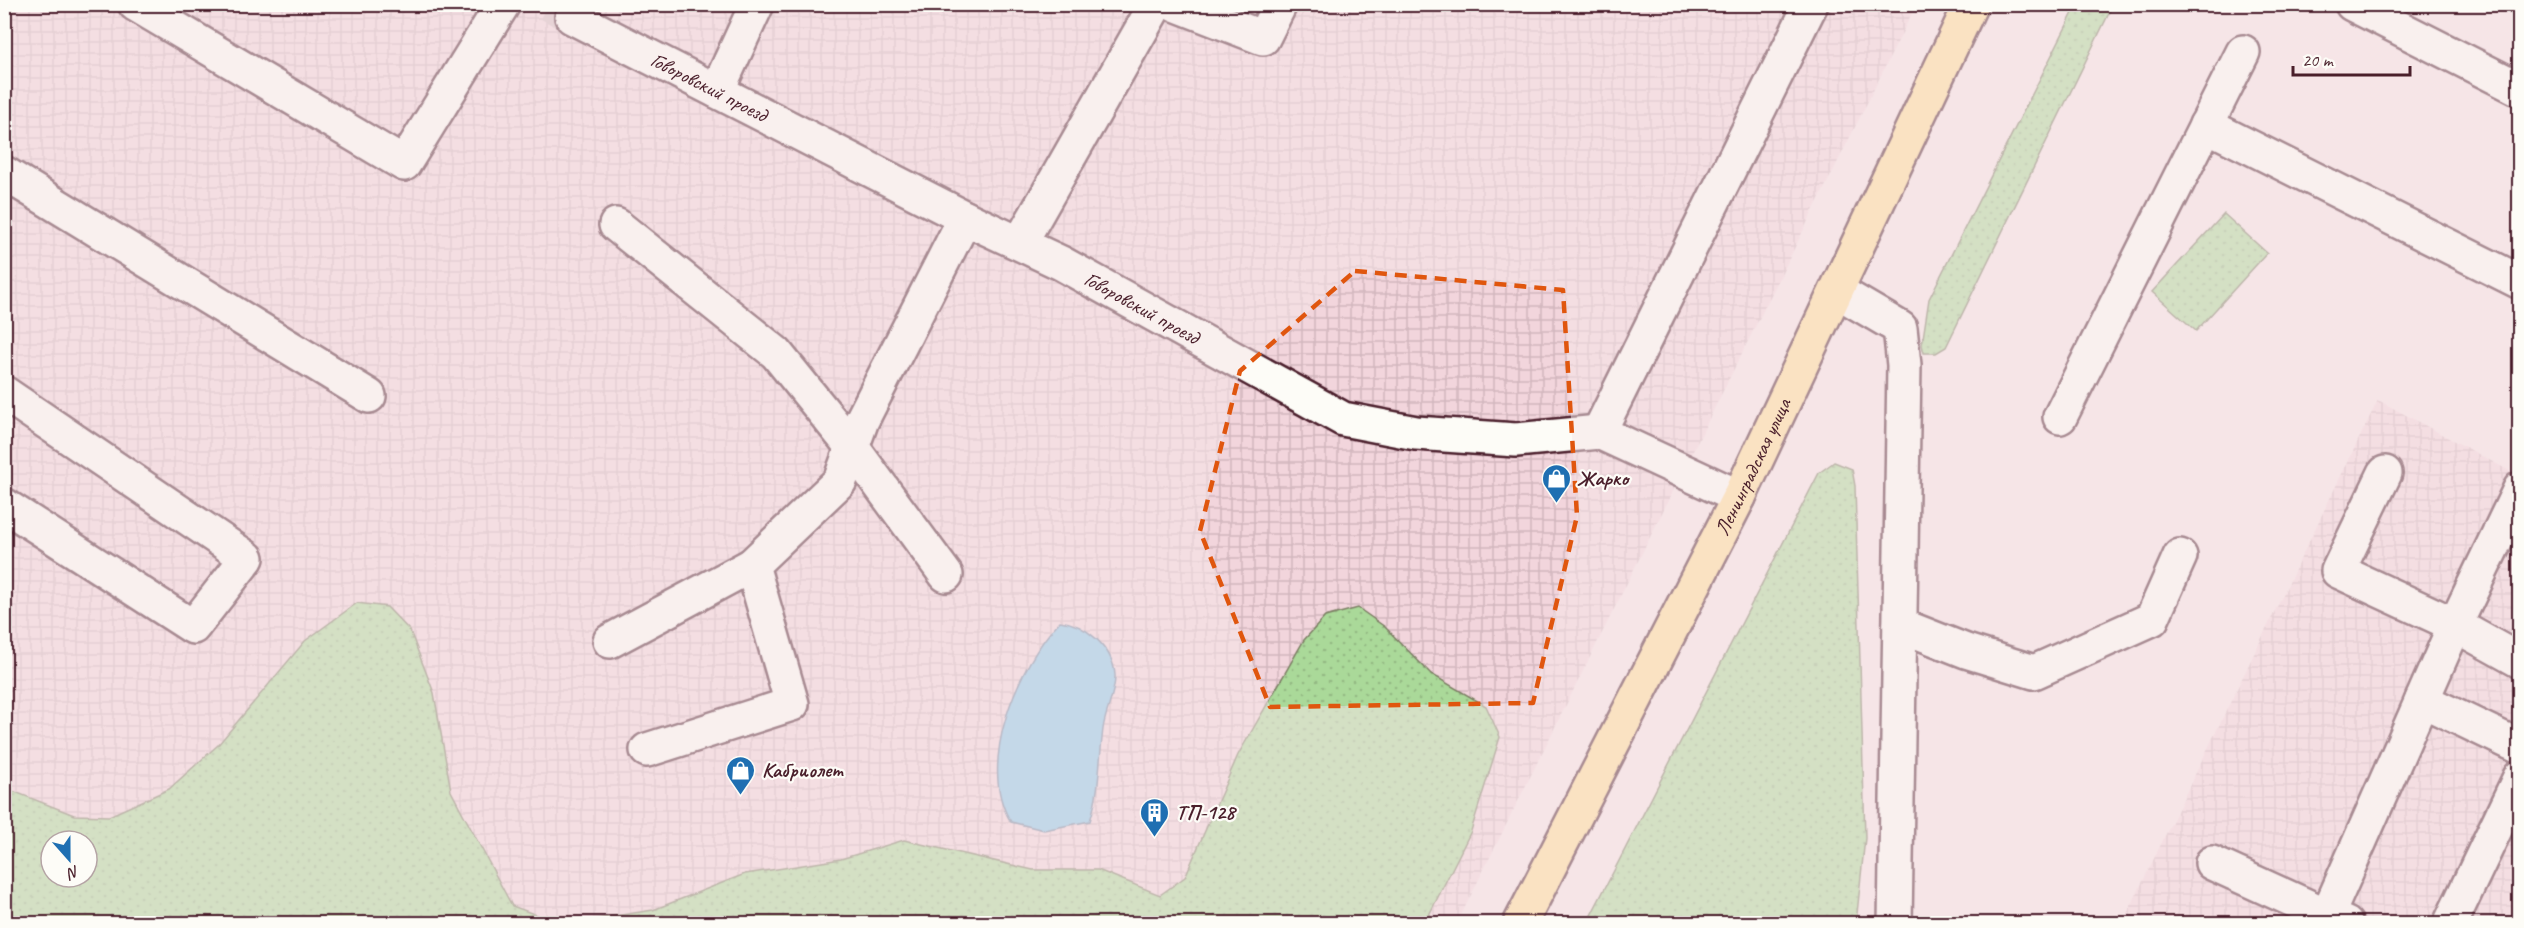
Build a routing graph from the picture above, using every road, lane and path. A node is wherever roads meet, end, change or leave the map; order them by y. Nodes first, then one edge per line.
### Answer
1 (135, 4) edge
2 (503, 4) edge
3 (758, 4) edge
4 (1156, 4) edge
5 (1175, 4) edge
6 (1280, 4) edge
7 (1811, 4) edge
8 (1971, 4) edge
9 (2352, 4) edge
10 (572, 17) tunnel mouth
11 (2242, 52) dead end
12 (2520, 89) edge
13 (717, 91) junction
14 (2206, 124) junction
15 (4, 173) edge
16 (965, 218) junction
17 (616, 225) dead end
18 (1020, 243) junction
19 (2520, 282) edge
20 (1837, 291) junction
21 (4, 393) edge
22 (369, 396) dead end
23 (2060, 417) dead end
24 (1599, 432) junction
25 (852, 447) junction
26 (2385, 473) dead end
27 (2520, 489) edge
28 (1739, 497) junction
29 (4, 505) edge
30 (2180, 556) dead end
31 (752, 565) junction
32 (946, 575) dead end
33 (1900, 625) junction
34 (2455, 625) junction
35 (610, 641) dead end
36 (2520, 662) edge
37 (2422, 700) junction
38 (2520, 747) edge
39 (647, 750) dead end
40 (2520, 777) edge
41 (2212, 863) dead end
42 (2334, 921) edge
43 (1520, 924) edge
44 (1894, 924) edge
45 (2450, 924) edge

1 - 2 street
3 - 13 street
4 - 18 street
5 - 6 street
7 - 24 street
8 - 20 main road, Ленинградская улица
9 - 12 street
10 - 13 street, Говоровский проезд
11 - 14 street
13 - 16 street, Говоровский проезд
14 - 19 street
14 - 23 street
15 - 22 street
16 - 18 street, Говоровский проезд
16 - 25 street
17 - 25 street
18 - 24 street, Говоровский проезд
20 - 28 main road, Ленинградская улица
20 - 33 street
21 - 29 street
24 - 28 street
25 - 31 street
25 - 32 street
26 - 34 street
27 - 34 street
28 - 43 main road, Ленинградская улица
30 - 33 street
31 - 35 street
31 - 39 street
33 - 44 street
34 - 36 street
34 - 37 street
37 - 38 street
37 - 42 street
40 - 45 street
41 - 42 street

